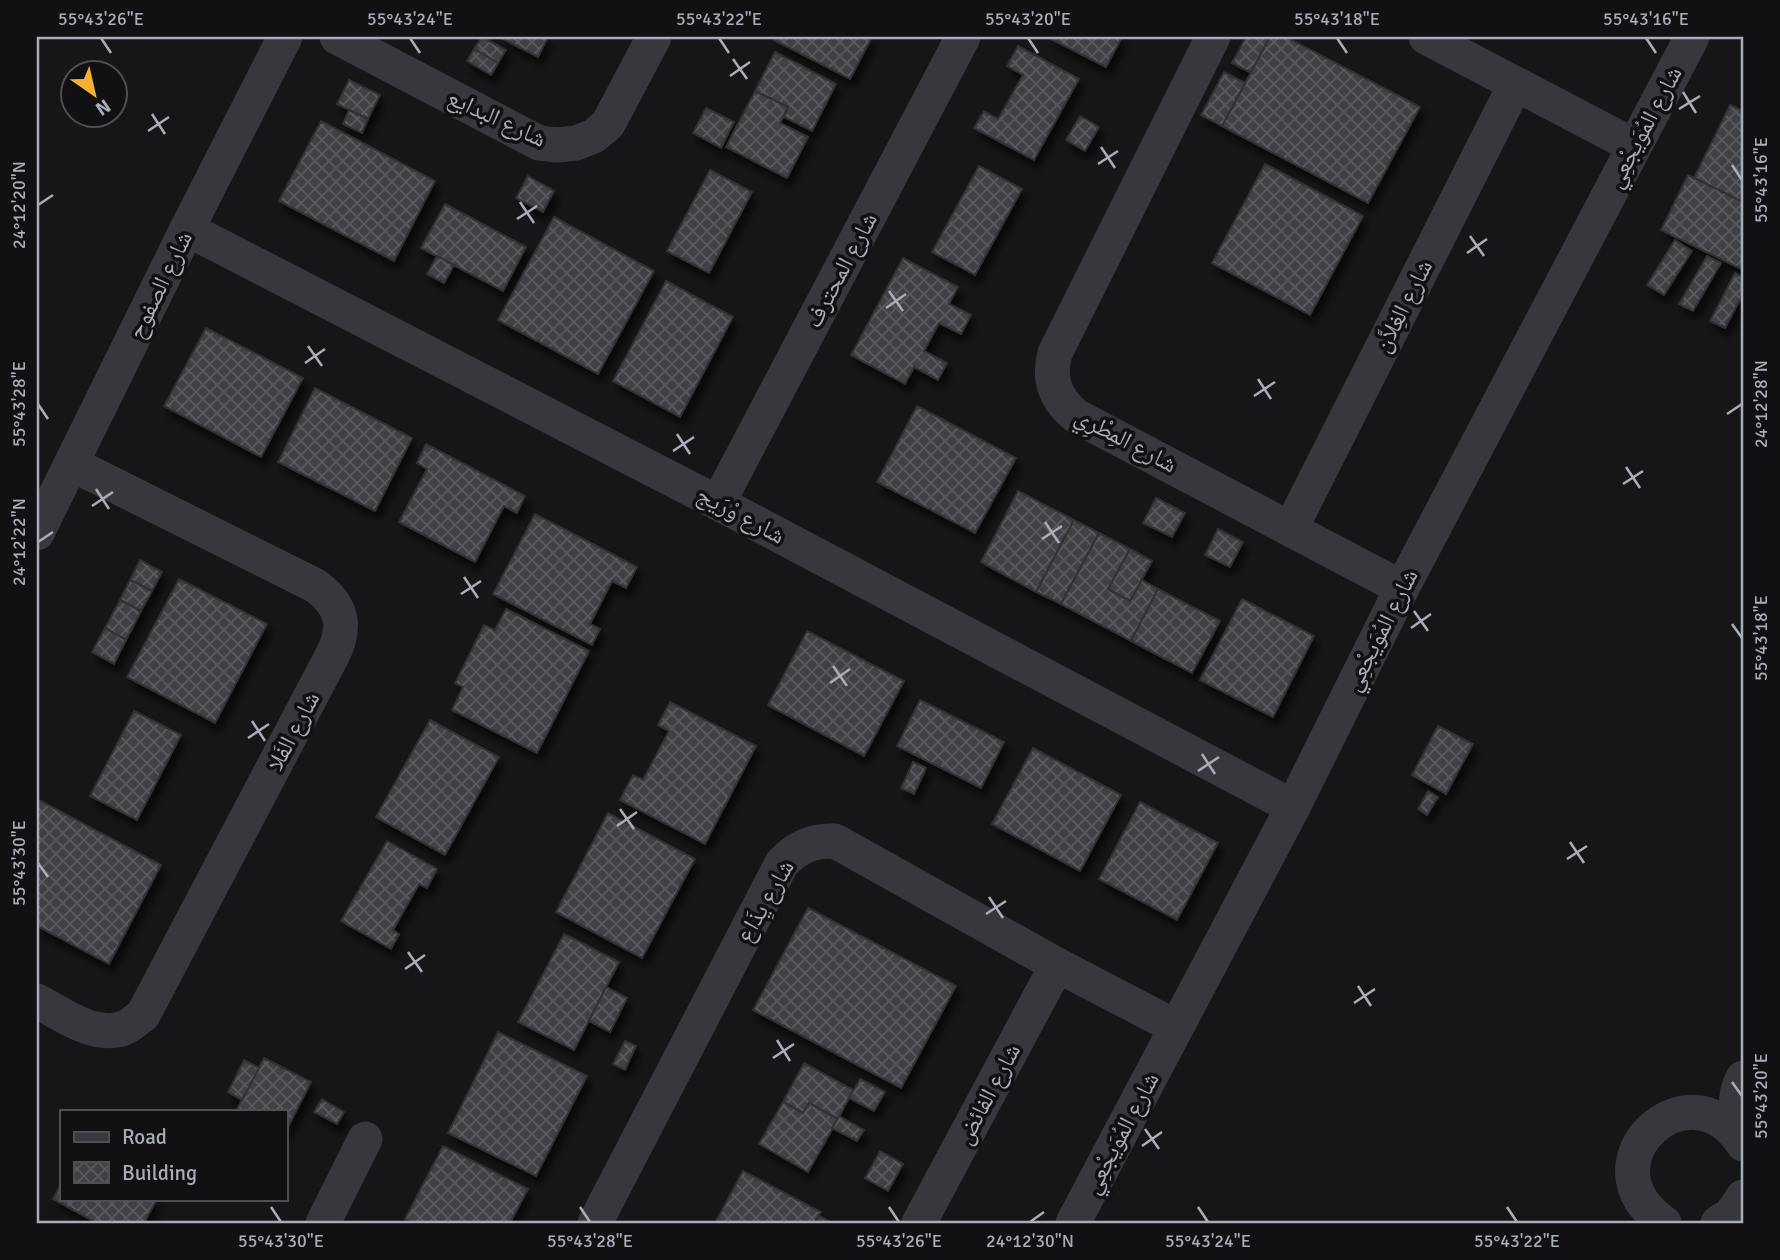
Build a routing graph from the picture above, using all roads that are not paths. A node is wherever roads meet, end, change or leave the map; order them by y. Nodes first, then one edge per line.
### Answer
1 (285, 37) edge
2 (337, 37) edge
3 (654, 37) edge
4 (963, 37) edge
5 (1213, 37) edge
6 (1426, 37) edge
7 (1692, 37) edge
8 (1515, 85) junction
9 (1634, 146) junction
10 (187, 229) junction
11 (72, 464) junction
12 (719, 503) junction
13 (1291, 528) junction
14 (37, 533) edge
15 (1402, 588) junction
16 (1293, 807) junction
17 (1057, 965) junction
18 (37, 1001) edge
19 (1176, 1027) junction
20 (1741, 1082) edge
21 (1686, 1112) junction
22 (365, 1139) dead end
23 (1743, 1142) edge
24 (1743, 1198) edge
25 (1640, 1210) edge
26 (1743, 1218) edge
27 (323, 1223) edge
28 (595, 1223) edge
29 (919, 1223) edge
30 (1073, 1223) edge
31 (1664, 1223) edge
32 (1719, 1223) edge

1 - 10 street, شارع الصفوح
2 - 3 street, شارع البدايع
4 - 12 street, شارع المحترف
5 - 13 street, شارع المِطْرِي
6 - 8 street
7 - 9 street, شارع المُوَيجْعِي
8 - 9 street
8 - 13 street, شارع الغِلاَّن
9 - 15 street, شارع المُوَيجْعِي
10 - 11 street, شارع الصفوح
10 - 12 street, شارع وْرَيج
11 - 14 street, شارع الصفوح
11 - 18 street, شارع الفَلا
12 - 16 street, شارع وْرَيج
13 - 15 street, شارع المِطْرِي
15 - 16 street, شارع المُوَيجْعِي
16 - 19 street, شارع المُوَيجْعِي
17 - 19 street, شارع يِذَاع
17 - 28 street, شارع يِذَاع
17 - 29 street, شارع الفائض
19 - 30 street, شارع المُوَيجْعِي
20 - 21 street
20 - 23 street
21 - 23 street
21 - 25 street
22 - 27 street
24 - 32 street
25 - 31 street
26 - 32 street

